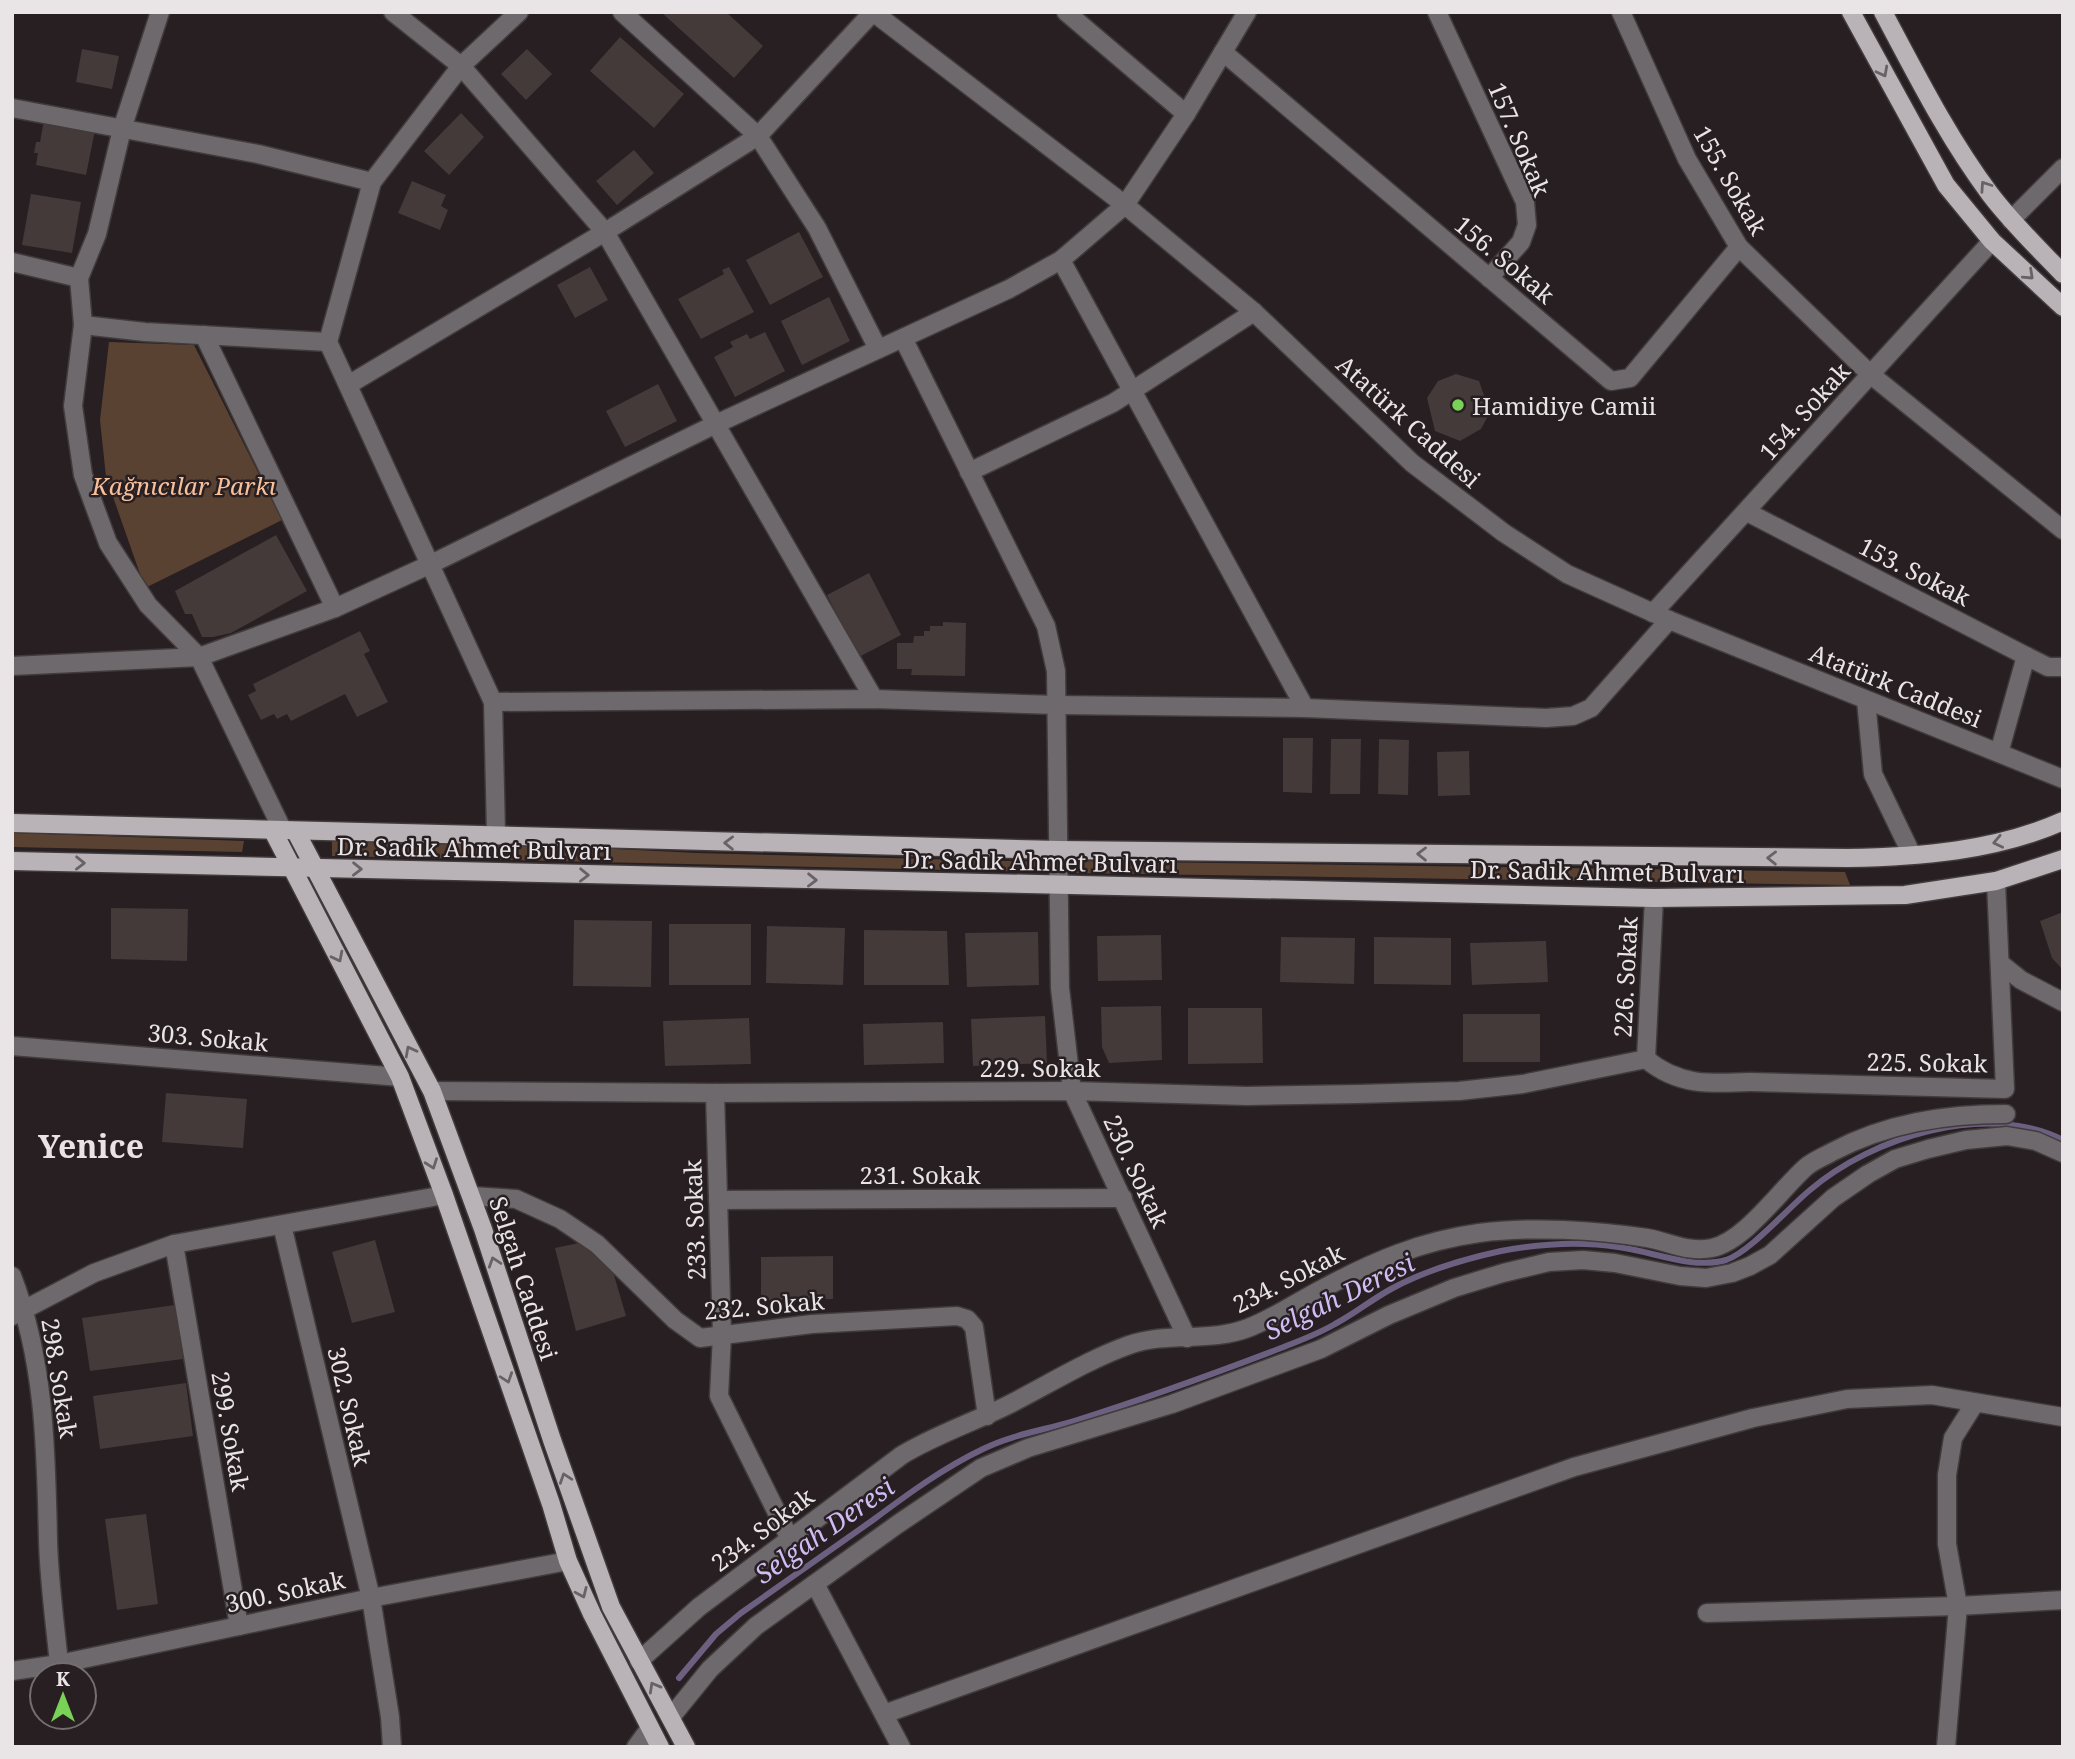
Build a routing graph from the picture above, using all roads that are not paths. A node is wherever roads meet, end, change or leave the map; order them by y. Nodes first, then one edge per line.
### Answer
1 (160, 12) edge
2 (393, 12) edge
3 (519, 12) edge
4 (622, 12) edge
5 (873, 12) edge
6 (1066, 12) edge
7 (1247, 12) edge
8 (1437, 12) edge
9 (1621, 12) edge
10 (1851, 12) edge
11 (1883, 12) edge
12 (1223, 52) junction
13 (461, 66) junction
14 (12, 108) edge
15 (1186, 114) junction
16 (122, 129) junction
17 (758, 136) junction
18 (2063, 168) edge
19 (372, 182) junction
20 (1125, 205) junction
21 (2011, 220) junction
22 (605, 232) junction
23 (1992, 241) junction
24 (1739, 247) junction
25 (1061, 260) junction
26 (12, 262) edge
27 (2063, 274) edge
28 (79, 278) junction
29 (1489, 278) junction
30 (2063, 307) edge
31 (1254, 312) junction
32 (83, 325) junction
33 (204, 335) junction
34 (903, 338) junction
35 (328, 342) junction
36 (878, 349) junction
37 (1870, 374) junction
38 (348, 385) junction
39 (1132, 390) junction
40 (716, 424) junction
41 (969, 472) junction
42 (1747, 512) junction
43 (2063, 530) edge
44 (431, 564) junction
45 (335, 608) junction
46 (1661, 617) junction
47 (2026, 656) junction
48 (199, 657) junction
49 (12, 666) edge
50 (2063, 667) edge
51 (874, 699) junction
52 (1866, 699) junction
53 (493, 702) junction
54 (1057, 705) junction
55 (1305, 708) junction
56 (1999, 753) junction
57 (2063, 779) edge
58 (2063, 821) edge
59 (12, 823) edge
60 (284, 831) junction
61 (496, 834) junction
62 (1059, 850) junction
63 (1912, 855) junction
64 (2063, 859) edge
65 (12, 861) edge
66 (292, 868) junction
67 (316, 868) junction
68 (1996, 881) junction
69 (1059, 886) junction
70 (1654, 898) junction
71 (2001, 964) junction
72 (2063, 1002) edge
73 (12, 1046) edge
74 (1646, 1059) junction
75 (400, 1077) junction
76 (2005, 1089) junction
77 (432, 1091) junction
78 (1072, 1091) junction
79 (715, 1093) junction
80 (2006, 1114) junction
81 (2007, 1136) junction
82 (2063, 1153) edge
83 (444, 1195) junction
84 (472, 1196) junction
85 (1123, 1198) junction
86 (718, 1200) junction
87 (282, 1225) junction
88 (174, 1244) junction
89 (12, 1276) edge
90 (19, 1312) edge
91 (722, 1335) junction
92 (1187, 1338) junction
93 (1975, 1403) junction
94 (987, 1416) junction
95 (2063, 1417) edge
96 (790, 1539) junction
97 (568, 1561) junction
98 (816, 1584) junction
99 (371, 1598) junction
100 (2063, 1600) edge
101 (1958, 1606) junction
102 (1707, 1613) dead end
103 (239, 1626) junction
104 (59, 1661) edge
105 (73, 1661) edge
106 (639, 1661) junction
107 (884, 1714) junction
108 (670, 1717) junction
109 (650, 1728) junction
110 (392, 1747) edge
111 (636, 1747) edge
112 (660, 1747) edge
113 (686, 1747) edge
114 (901, 1747) edge
115 (1946, 1747) edge

1 - 16 street
2 - 13 street
3 - 13 street
4 - 17 street
5 - 17 street
5 - 20 street, Atatürk Caddesi
6 - 15 street
7 - 12 street
8 - 29 street, 157. Sokak
9 - 24 street, 155. Sokak
10 -> 23 main road
21 -> 11 main road
12 - 15 street
12 - 29 street, 156. Sokak
13 - 19 street
13 - 22 street
14 - 16 street
15 - 20 street
16 - 19 street
16 - 28 street
17 - 22 street
17 - 36 street
18 - 21 street
19 - 35 street
20 - 25 street
20 - 31 street, Atatürk Caddesi
21 - 27 main road
22 - 38 street
22 - 40 street
23 -> 30 main road
23 - 37 street, 154. Sokak
24 - 29 street, 156. Sokak
24 - 37 street, 155. Sokak
25 - 34 street
25 - 39 street
26 - 28 street
28 - 32 street
31 - 39 street
31 - 46 street, Atatürk Caddesi
32 - 33 street
32 - 48 street
33 - 35 street
33 - 45 street
34 - 36 street
34 - 41 street, 230. Sokak
35 - 38 street
36 - 40 street
37 - 42 street, 154. Sokak
37 - 43 street
38 - 44 street
39 - 41 street
39 - 55 street
40 - 44 street
40 - 51 street
41 - 54 street, 230. Sokak
42 - 46 street, 154. Sokak
42 - 47 street, 153. Sokak
44 - 45 street
44 - 53 street
45 - 48 street
46 - 52 street, Atatürk Caddesi
46 - 55 street, 154. Sokak
47 - 50 street, 153. Sokak
47 - 56 street
48 - 49 street
48 - 60 street
51 - 53 street, 154. Sokak
51 - 54 street, 154. Sokak
52 - 56 street, Atatürk Caddesi
52 - 63 street
53 - 61 street
54 - 55 street, 154. Sokak
54 - 62 street, 230. Sokak
56 - 57 street, Atatürk Caddesi
58 -> 63 main road, Dr. Sadık Ahmet Bulvarı
59 - 60 main road, Dr. Sadık Ahmet Bulvarı
60 - 61 main road, Dr. Sadık Ahmet Bulvarı
60 - 66 main road, Selgah Caddesi
60 - 67 main road, Selgah Caddesi
62 -> 61 main road, Dr. Sadık Ahmet Bulvarı
63 -> 62 main road, Dr. Sadık Ahmet Bulvarı
62 - 69 street, 230. Sokak
64 - 68 main road, Dr. Sadık Ahmet Bulvarı
65 -> 66 main road, Dr. Sadık Ahmet Bulvarı
66 - 67 main road, Dr. Sadık Ahmet Bulvarı
66 -> 75 main road, Selgah Caddesi
67 -> 69 main road, Dr. Sadık Ahmet Bulvarı
77 -> 67 main road, Selgah Caddesi
68 - 70 main road, Dr. Sadık Ahmet Bulvarı
68 - 71 street, 225. Sokak
69 - 70 main road, Dr. Sadık Ahmet Bulvarı
69 - 78 street, 230. Sokak
70 - 74 street, 226. Sokak
71 - 72 street
71 - 76 street, 225. Sokak
73 - 75 street, 303. Sokak
74 - 76 street, 225. Sokak
74 - 78 street, 229. Sokak
75 -> 83 main road, Selgah Caddesi
76 - 80 street
77 - 79 street, 229. Sokak
77 - 84 main road, Selgah Caddesi
78 - 79 street, 229. Sokak
78 - 85 street, 230. Sokak
79 - 86 street, 233. Sokak
80 - 81 street
80 - 92 street, 234. Sokak
81 - 82 street
81 - 98 street
83 - 87 street
83 -> 97 main road, Selgah Caddesi
84 - 91 street, 232. Sokak
106 -> 84 main road, Selgah Caddesi
85 - 86 street, 231. Sokak
85 - 92 street, 230. Sokak
86 - 91 street, 233. Sokak
87 - 88 street
87 - 99 street, 302. Sokak
88 - 90 street
88 - 103 street, 299. Sokak
89 - 90 street, 298. Sokak
90 - 104 street, 298. Sokak
91 - 94 street, 232. Sokak
91 - 96 street, 233. Sokak
92 - 94 street, 234. Sokak
93 - 95 street
93 - 101 street
93 - 107 street
94 - 96 street, 234. Sokak
96 - 106 street, 234. Sokak
97 - 99 street, 300. Sokak
97 -> 109 main road, Selgah Caddesi
98 - 107 street
98 - 108 street
99 - 103 street, 300. Sokak
99 - 110 street, 302. Sokak
100 - 101 street
101 - 102 street
101 - 115 street
103 - 105 street, 300. Sokak
108 -> 106 main road, Selgah Caddesi
107 - 114 street
108 - 113 main road, Selgah Caddesi
109 - 111 street
109 - 112 main road, Selgah Caddesi

